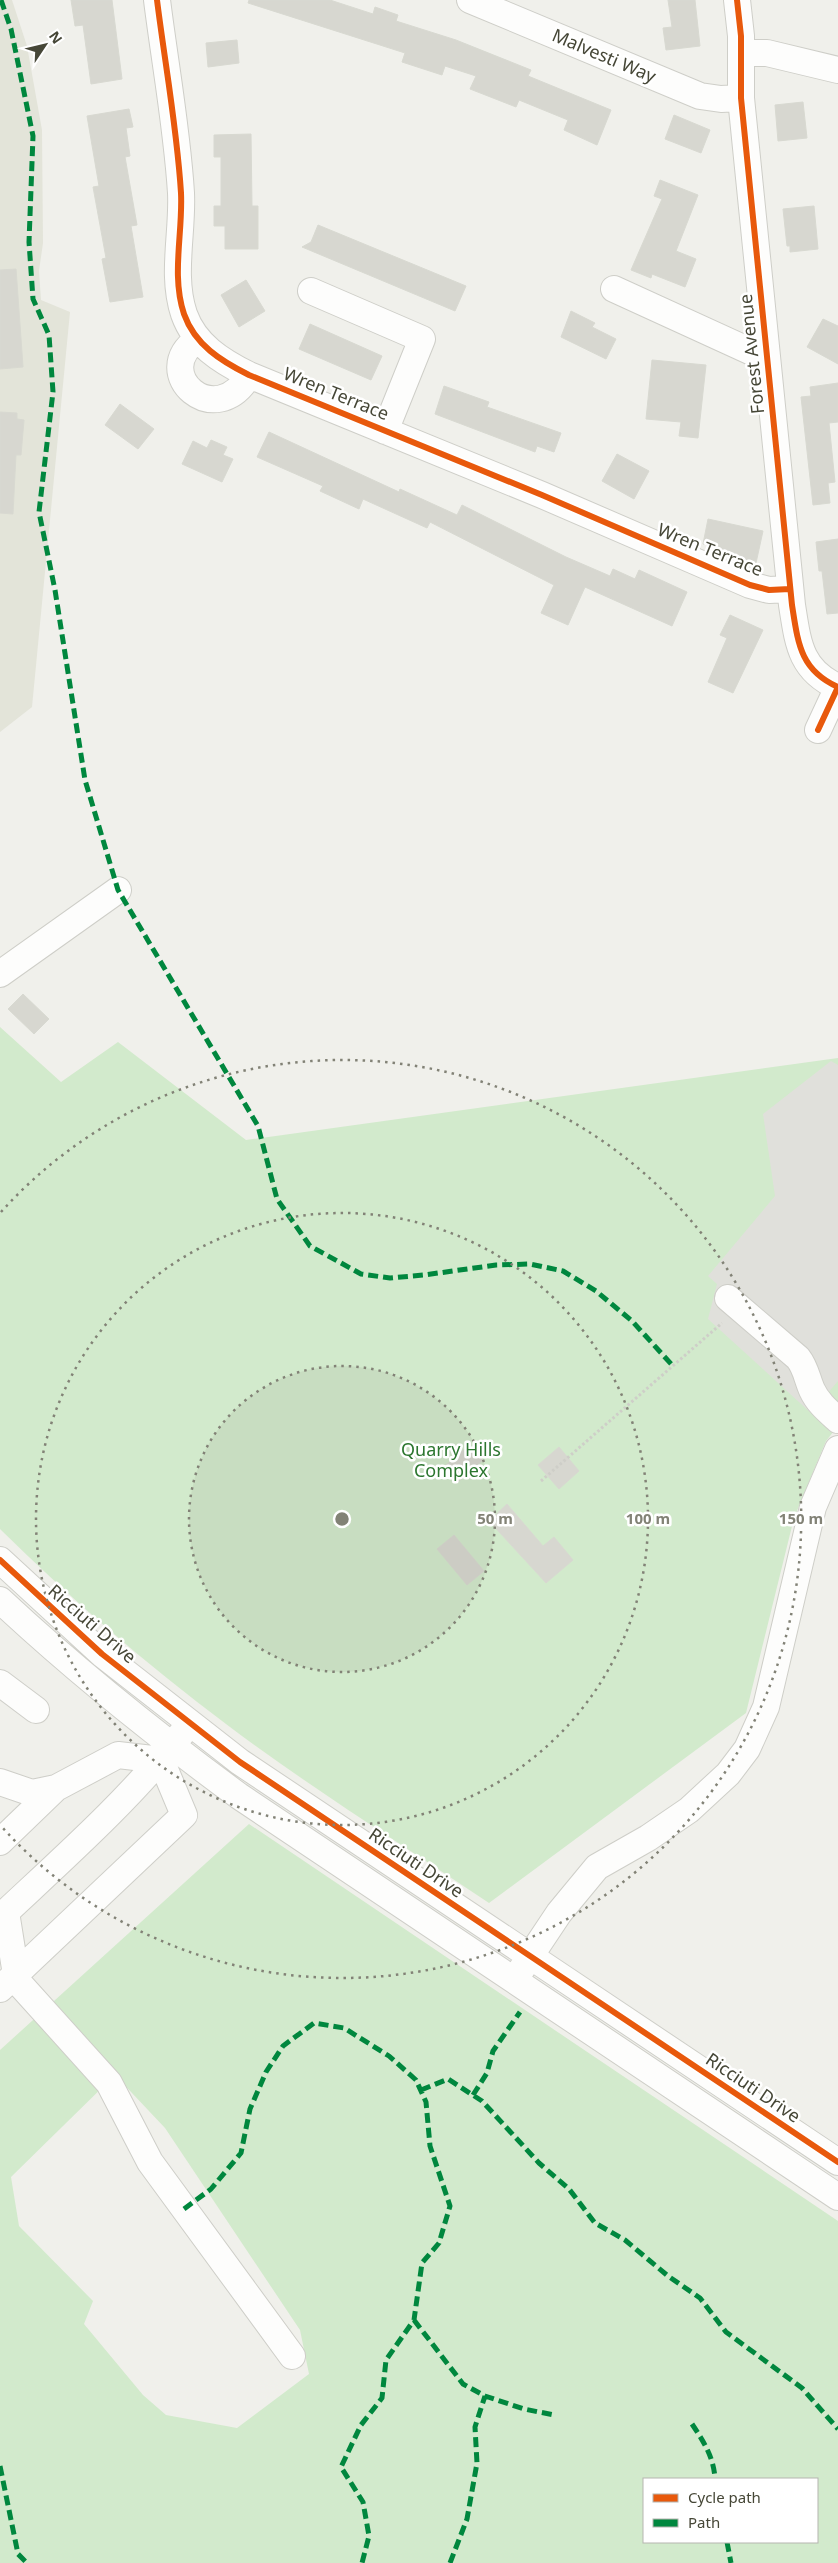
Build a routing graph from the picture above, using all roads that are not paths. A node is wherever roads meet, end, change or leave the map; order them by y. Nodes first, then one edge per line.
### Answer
1 (157, 0) edge
2 (470, 0) edge
3 (737, 0) edge
4 (741, 53) junction
5 (838, 70) edge
6 (741, 98) junction
7 (614, 288) dead end
8 (311, 291) dead end
9 (198, 339) junction
10 (767, 359) junction
11 (249, 375) junction
12 (385, 431) junction
13 (790, 589) junction
14 (838, 688) edge
15 (818, 730) dead end
16 (118, 890) dead end
17 (0, 974) edge
18 (733, 1302) road end
19 (838, 1420) edge
20 (838, 1449) edge
21 (0, 1560) edge
22 (0, 1600) edge
23 (0, 1683) edge
24 (36, 1710) dead end
25 (189, 1724) junction
26 (167, 1753) junction
27 (0, 1782) edge
28 (56, 1788) junction
29 (0, 1842) edge
30 (3, 1907) edge
31 (530, 1957) junction
32 (515, 1980) junction
33 (8, 1983) edge
34 (838, 2162) edge
35 (838, 2197) edge
36 (292, 2356) dead end

1 - 9 street, Wren Terrace
2 - 6 street, Malvesti Way
3 - 4 street, Forest Avenue
4 - 5 street
4 - 6 street, Forest Avenue
6 - 10 street, Forest Avenue
7 - 10 street
8 - 12 street
9 - 11 street, Wren Terrace
9 - 11 street
10 - 13 street, Forest Avenue
11 - 12 street, Wren Terrace
12 - 13 street, Wren Terrace
13 - 14 street, Forest Avenue
14 - 15 street
16 - 17 street
18 - 19 street
20 - 31 street
21 - 25 street, Ricciuti Drive
22 - 26 street
23 - 24 street
25 - 26 street
25 - 31 street, Ricciuti Drive
26 - 28 street
26 - 30 street
26 - 32 street
26 - 33 street
27 - 28 street
28 - 29 street
30 - 33 street
31 - 32 street
31 - 34 street, Ricciuti Drive
32 - 35 street
33 - 36 street

